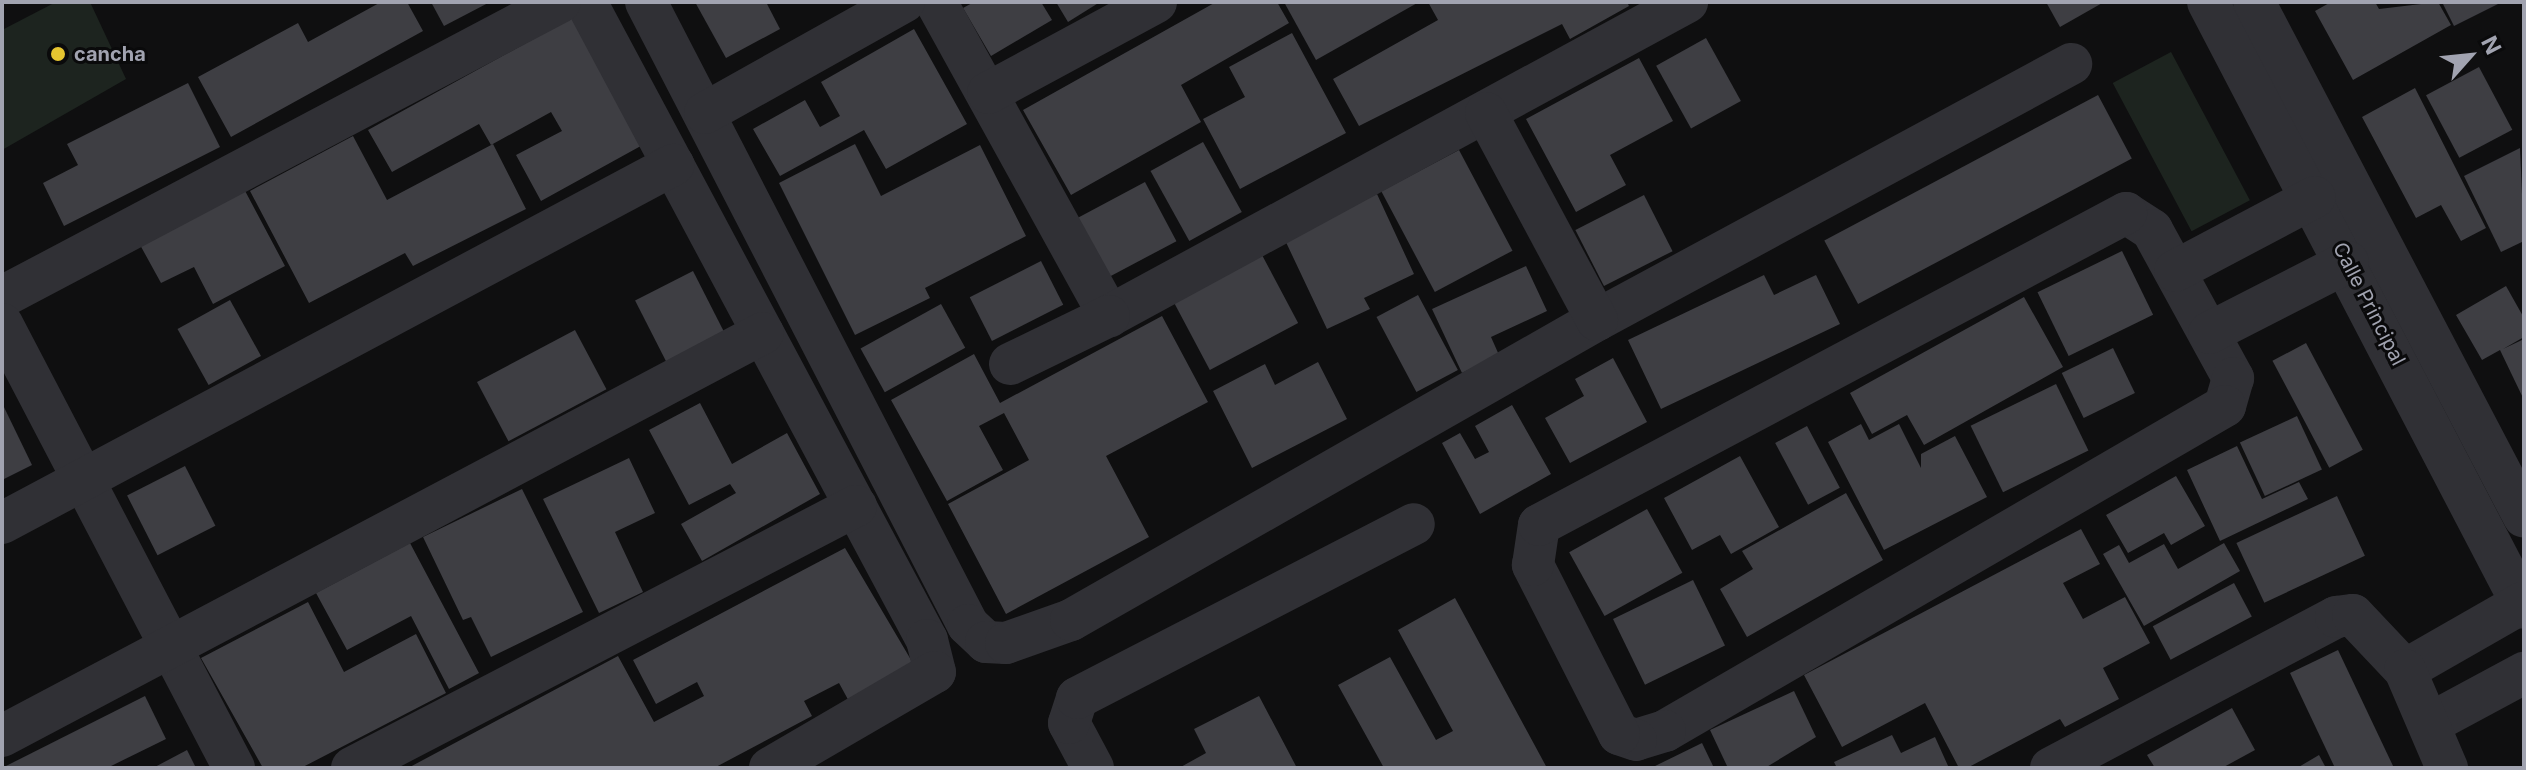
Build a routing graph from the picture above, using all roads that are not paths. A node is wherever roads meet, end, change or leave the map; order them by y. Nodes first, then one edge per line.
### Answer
1 (560, 2) edge
2 (586, 2) edge
3 (646, 2) edge
4 (904, 2) edge
5 (936, 2) edge
6 (1156, 2) edge
7 (1687, 2) edge
8 (2208, 2) edge
9 (2254, 2) edge
10 (2071, 64) dead end
11 (988, 93) junction
12 (705, 113) junction
13 (1486, 113) junction
14 (673, 165) junction
15 (2315, 197) junction
16 (2348, 262) junction
17 (2175, 271) junction
18 (2, 297) edge
19 (1109, 316) junction
20 (1597, 320) junction
21 (2, 324) edge
22 (763, 333) junction
23 (2209, 333) junction
24 (1010, 364) dead end
25 (84, 480) junction
26 (856, 506) junction
27 (2524, 517) edge
28 (2, 523) edge
29 (1414, 524) dead end
30 (2523, 606) edge
31 (171, 646) junction
32 (2405, 670) junction
33 (2524, 673) edge
34 (2431, 723) junction
35 (2, 736) edge
36 (234, 768) edge
37 (352, 768) edge
38 (770, 768) edge
39 (1093, 768) edge
40 (2051, 768) edge
41 (2447, 768) edge

1 - 18 street
2 - 14 street
3 - 12 street
4 - 12 street
5 - 11 street
6 - 11 street
7 - 13 street
8 - 15 street, Calle Principal
9 - 27 street
10 - 20 street
11 - 19 street
12 - 20 street
13 - 19 street
13 - 20 street
14 - 22 street
14 - 25 street
15 - 16 street, Calle Principal
15 - 17 street
16 - 23 street
16 - 30 street, Calle Principal
17 - 23 street
17 - 23 street
19 - 24 street
21 - 25 street
22 - 26 street
22 - 31 street
25 - 28 street
25 - 31 street
26 - 37 street
26 - 38 street
29 - 39 street
30 - 32 street
31 - 35 street
31 - 36 street
32 - 34 street
32 - 40 street
33 - 34 street
34 - 41 street

